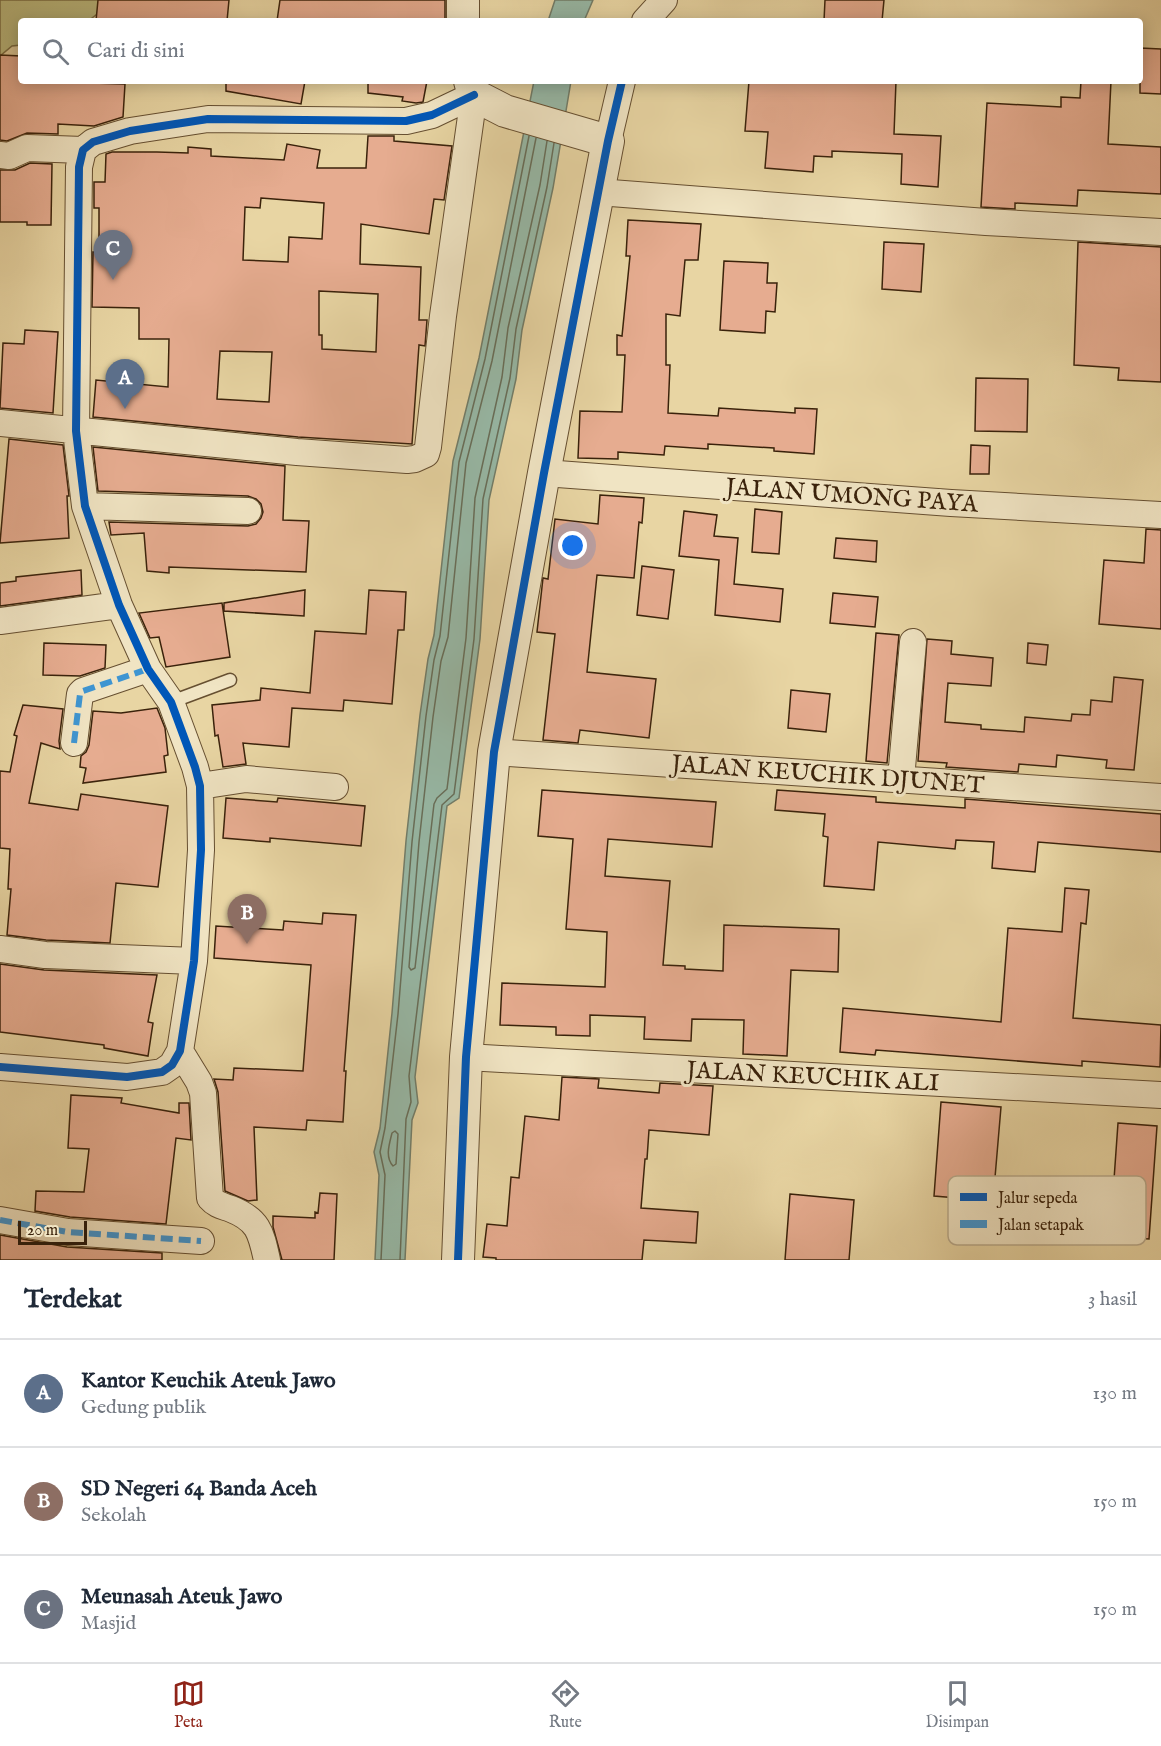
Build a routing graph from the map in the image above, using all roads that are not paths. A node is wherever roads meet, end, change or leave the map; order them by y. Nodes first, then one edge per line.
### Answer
1 (463, 0) edge
2 (664, 0) edge
3 (463, 18) edge
4 (647, 18) edge
5 (621, 84) edge
6 (472, 88) edge
7 (598, 138) junction
8 (83, 150) junction
9 (0, 155) edge
10 (598, 192) junction
11 (1161, 232) edge
12 (0, 423) edge
13 (76, 431) junction
14 (544, 473) junction
15 (84, 506) junction
16 (248, 511) dead end
17 (1161, 514) edge
18 (119, 605) junction
19 (0, 621) edge
20 (913, 642) dead end
21 (148, 669) junction
22 (230, 680) dead end
23 (171, 702) junction
24 (74, 743) dead end
25 (494, 752) junction
26 (901, 778) junction
27 (200, 786) junction
28 (335, 787) dead end
29 (1161, 797) edge
30 (0, 949) edge
31 (194, 961) junction
32 (180, 1051) junction
33 (466, 1058) junction
34 (0, 1067) edge
35 (1161, 1095) edge
36 (0, 1220) edge
37 (201, 1241) dead end
38 (267, 1260) edge
39 (458, 1260) edge

1 - 3 street
2 - 4 street
5 - 7 street
6 - 7 street
6 - 8 street
6 - 13 street
7 - 10 street
8 - 9 street
8 - 13 street
10 - 11 street
10 - 14 street
12 - 13 street
13 - 15 street
14 - 17 street, JALAN UMONG PAYA
14 - 25 street
15 - 16 street
15 - 18 street
18 - 19 street
18 - 21 street
20 - 26 street
21 - 23 street
21 - 24 street
22 - 23 lane
23 - 27 street
25 - 26 street, JALAN KEUCHIK DJUNET
25 - 33 street
26 - 29 street, JALAN KEUCHIK DJUNET
27 - 28 street
27 - 31 street
30 - 31 street
31 - 32 street
32 - 34 street
32 - 38 street
33 - 35 street, JALAN KEUCHIK ALI
33 - 39 street
36 - 37 street

